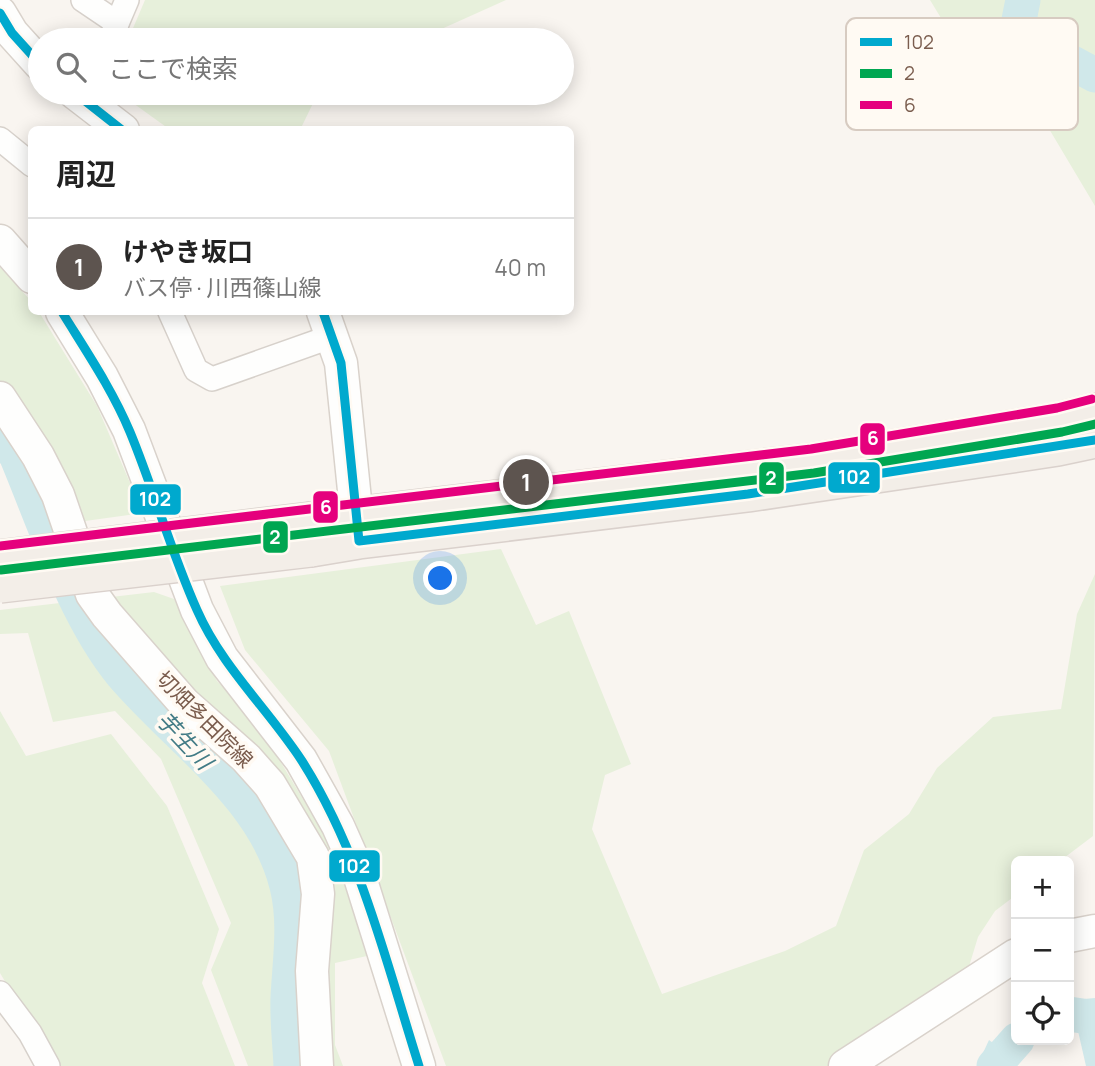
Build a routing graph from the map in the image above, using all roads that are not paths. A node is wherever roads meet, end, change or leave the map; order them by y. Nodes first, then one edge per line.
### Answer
1 (83, 0) edge
2 (127, 0) edge
3 (0, 13) edge
4 (110, 28) edge
5 (114, 28) edge
6 (28, 51) edge
7 (94, 105) edge
8 (118, 126) edge
9 (0, 139) edge
10 (28, 161) edge
11 (0, 241) edge
12 (28, 272) edge
13 (64, 315) edge
14 (171, 315) edge
15 (328, 324) edge
16 (0, 398) edge
17 (1095, 411) edge
18 (1059, 434) junction
19 (1095, 440) edge
20 (358, 527) junction
21 (311, 534) junction
22 (0, 558) edge
23 (0, 585) edge
24 (1095, 932) edge
25 (1074, 935) edge
26 (1011, 958) edge
27 (0, 993) edge
28 (48, 1066) edge
29 (317, 1066) edge
30 (419, 1066) edge
31 (845, 1066) edge

1 - 4 street
2 - 5 street
3 - 6 street
7 - 8 street
9 - 10 street
11 - 12 street
13 - 30 street
14 - 15 street
15 - 20 street
16 - 29 street, 切畑多田院線
17 - 18 main road
18 - 19 main road
18 - 20 main road
20 - 21 main road
21 - 22 main road, bridge
21 - 23 main road, bridge
24 - 25 street
26 - 31 street
27 - 28 street

